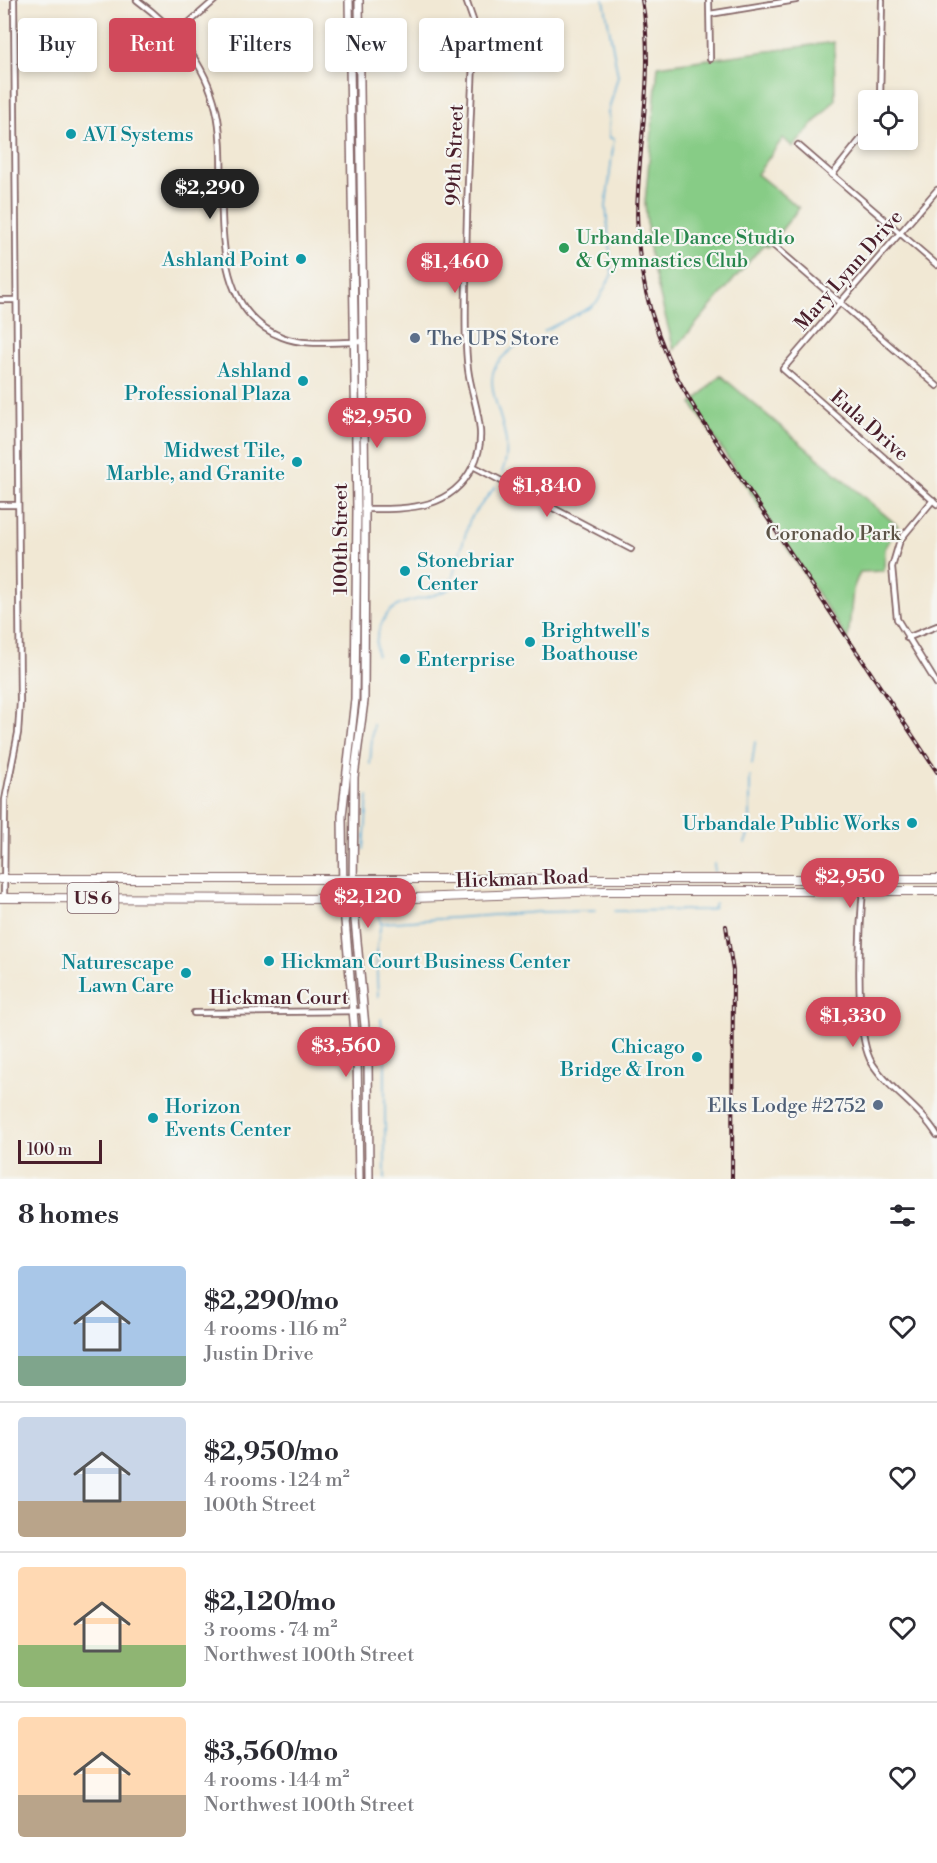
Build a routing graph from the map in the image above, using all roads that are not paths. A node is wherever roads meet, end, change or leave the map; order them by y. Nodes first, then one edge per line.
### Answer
1 (14, 0) edge
2 (137, 0) edge
3 (215, 0) edge
4 (349, 0) edge
5 (359, 0) edge
6 (466, 0) edge
7 (709, 0) edge
8 (796, 0) edge
9 (882, 0) edge
10 (710, 14) junction
11 (158, 18) edge
12 (194, 18) edge
13 (710, 59) dead end
14 (196, 63) edge
15 (880, 90) edge
16 (858, 142) edge
17 (798, 145) dead end
18 (832, 174) junction
19 (937, 190) edge
20 (900, 233) junction
21 (772, 244) dead end
22 (937, 266) edge
23 (0, 300) edge
24 (15, 300) junction
25 (840, 303) junction
26 (355, 342) junction
27 (364, 342) junction
28 (783, 369) joint
29 (937, 386) edge
30 (473, 466) junction
31 (935, 502) edge
32 (0, 505) edge
33 (17, 505) junction
34 (361, 509) junction
35 (631, 549) dead end
36 (937, 626) edge
37 (907, 638) junction
38 (937, 684) edge
39 (2, 830) edge
40 (2, 879) edge
41 (343, 879) junction
42 (353, 879) junction
43 (937, 879) edge
44 (864, 880) junction
45 (863, 891) junction
46 (937, 891) edge
47 (2, 898) edge
48 (343, 898) junction
49 (353, 898) junction
50 (363, 1011) junction
51 (353, 1012) junction
52 (194, 1013) dead end
53 (937, 1135) edge
54 (359, 1179) edge
55 (369, 1179) edge

1 - 24 street
2 - 11 street
3 - 12 street
4 - 26 main road, 100th Street
5 - 27 main road, 100th Street
6 - 30 street, 99th Street
7 - 10 street
8 - 10 street
9 - 15 street
10 - 13 street
14 - 26 street
16 - 18 street
17 - 18 street
18 - 20 street
19 - 20 street, Mary Lynn Drive
20 - 22 street
20 - 25 street, Mary Lynn Drive
21 - 25 street
23 - 24 street
24 - 33 street
25 - 28 street, Mary Lynn Drive
25 - 29 street
26 - 27 street
26 - 34 main road, 100th Street
27 - 34 main road, 100th Street
28 - 31 street, Eula Drive
30 - 34 street, 99th Street
30 - 35 street
31 - 37 street
32 - 33 street
33 - 39 street
34 - 41 main road, 100th Street
34 - 42 main road, 100th Street
36 - 37 street
37 - 38 street
39 - 40 street
40 - 41 main road, Hickman Road / US 6
40 - 47 street
41 - 42 main road, Hickman Road / US 6
41 - 48 main road, 100th Street
42 - 44 main road, Hickman Road / US 6
42 - 49 main road, 100th Street
43 - 44 main road, Hickman Road / US 6
44 - 45 street
45 - 46 main road, Hickman Road / US 6
45 - 49 main road, Hickman Road / US 6
45 - 53 street
47 - 48 main road, Hickman Road / US 6
48 - 49 main road, Hickman Road / US 6
48 - 51 main road, 100th Street
49 - 50 main road, 100th Street
50 - 51 street, Hickman Court
50 - 55 main road, 100th Street
51 - 52 street, Hickman Court
51 - 54 main road, 100th Street

